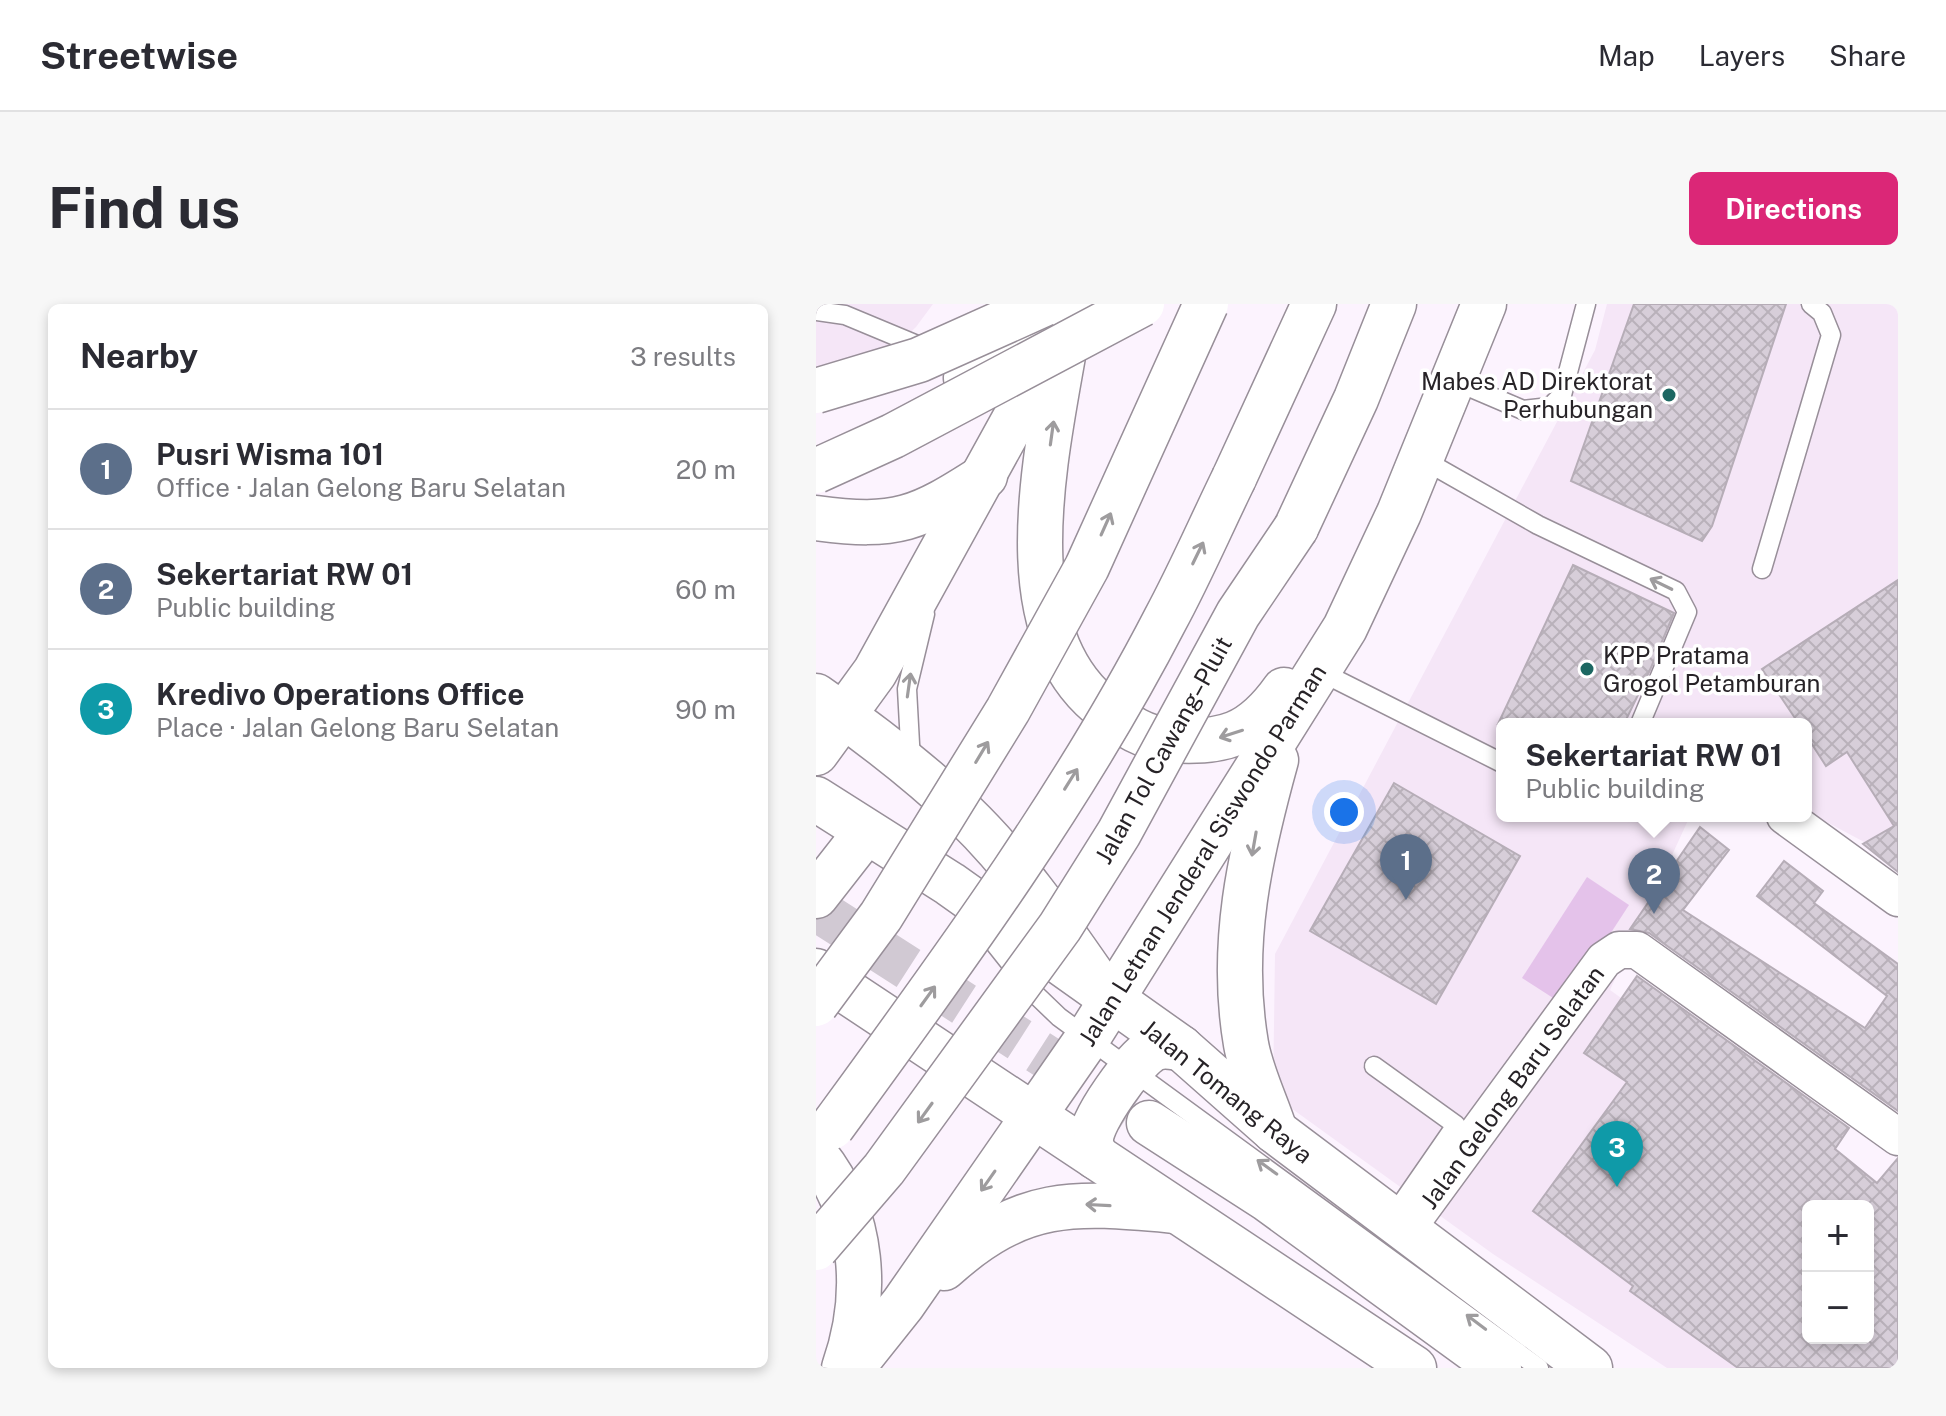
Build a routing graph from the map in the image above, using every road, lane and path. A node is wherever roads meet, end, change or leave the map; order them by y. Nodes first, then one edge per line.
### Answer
1 (1142, 304) edge
2 (1206, 304) edge
3 (1314, 304) edge
4 (1394, 304) edge
5 (1462, 304) edge
6 (1484, 304) edge
7 (1586, 304) edge
8 (1811, 304) edge
9 (1066, 308) edge
10 (816, 311) edge
11 (979, 372) junction
12 (1455, 381) junction
13 (816, 391) edge
14 (816, 449) edge
15 (1422, 459) junction
16 (816, 471) edge
17 (985, 476) junction
18 (816, 518) edge
19 (937, 561) junction
20 (1762, 569) dead end
21 (1318, 670) junction
22 (830, 706) edge
23 (1289, 715) junction
24 (1643, 718) edge
25 (816, 753) edge
26 (1496, 760) edge
27 (911, 768) junction
28 (816, 799) edge
29 (1793, 822) edge
30 (866, 832) junction
31 (934, 874) junction
32 (816, 896) edge
33 (1898, 898) edge
34 (817, 981) edge
35 (1109, 999) junction
36 (1087, 1039) junction
37 (1181, 1048) junction
38 (1374, 1066) dead end
39 (1134, 1070) junction
40 (1032, 1117) junction
41 (1149, 1123) tunnel mouth
42 (1275, 1131) junction
43 (1898, 1137) edge
44 (821, 1142) edge
45 (1096, 1157) junction
46 (1176, 1211) junction
47 (1398, 1225) junction
48 (816, 1248) edge
49 (903, 1304) junction
50 (844, 1368) edge
51 (852, 1368) edge
52 (1414, 1368) edge
53 (1499, 1368) edge
54 (1539, 1368) edge
55 (1590, 1368) edge

1 - 16 main road, bridge
34 -> 2 main road, bridge
44 -> 3 main road, bridge
4 -> 48 main road, Jalan Tol Cawang–Pluit, bridge
5 -> 9 main road
6 - 12 main road, Jalan Letnan Jenderal Siswondo Parman
7 - 12 lane
8 - 20 lane
9 - 11 main road
9 - 13 main road, bridge
9 - 17 main road
10 - 11 lane
11 - 14 main road
12 - 15 main road, Jalan Letnan Jenderal Siswondo Parman
15 - 21 main road, Jalan Letnan Jenderal Siswondo Parman
24 -> 15 lane
17 - 18 main road
17 - 19 main road
19 - 22 main road
27 -> 19 lane
21 - 23 main road, Jalan Letnan Jenderal Siswondo Parman
21 - 26 lane
22 - 25 main road
22 - 27 main road
23 - 35 main road, Jalan Letnan Jenderal Siswondo Parman
23 -> 42 main road
27 - 31 lane
27 - 35 main road
28 - 30 main road, Jalan Tomang Raya
29 - 33 street
30 - 31 main road, Jalan Tomang Raya
30 - 32 main road
31 - 34 main road
31 - 35 main road, Jalan Tomang Raya
31 - 36 lane
34 - 40 main road
35 - 36 main road, Jalan Letnan Jenderal Siswondo Parman
35 - 37 main road, Jalan Tomang Raya
36 - 39 lane
36 - 40 main road, Jalan Letnan Jenderal Siswondo Parman
37 - 39 main road
37 - 42 main road, Jalan Tomang Raya
38 - 47 lane
39 - 45 main road
54 -> 39 lane
40 - 45 main road
40 -> 49 main road, Jalan Letnan Jenderal Siswondo Parman
41 - 53 main road
42 - 47 main road, Jalan Tomang Raya
43 - 47 street, Jalan Gelong Baru Selatan
44 - 50 main road
45 - 46 main road
46 -> 49 main road
46 - 52 main road
47 - 55 main road, Jalan Tomang Raya
49 - 51 main road, Jalan Letnan Jenderal Siswondo Parman

